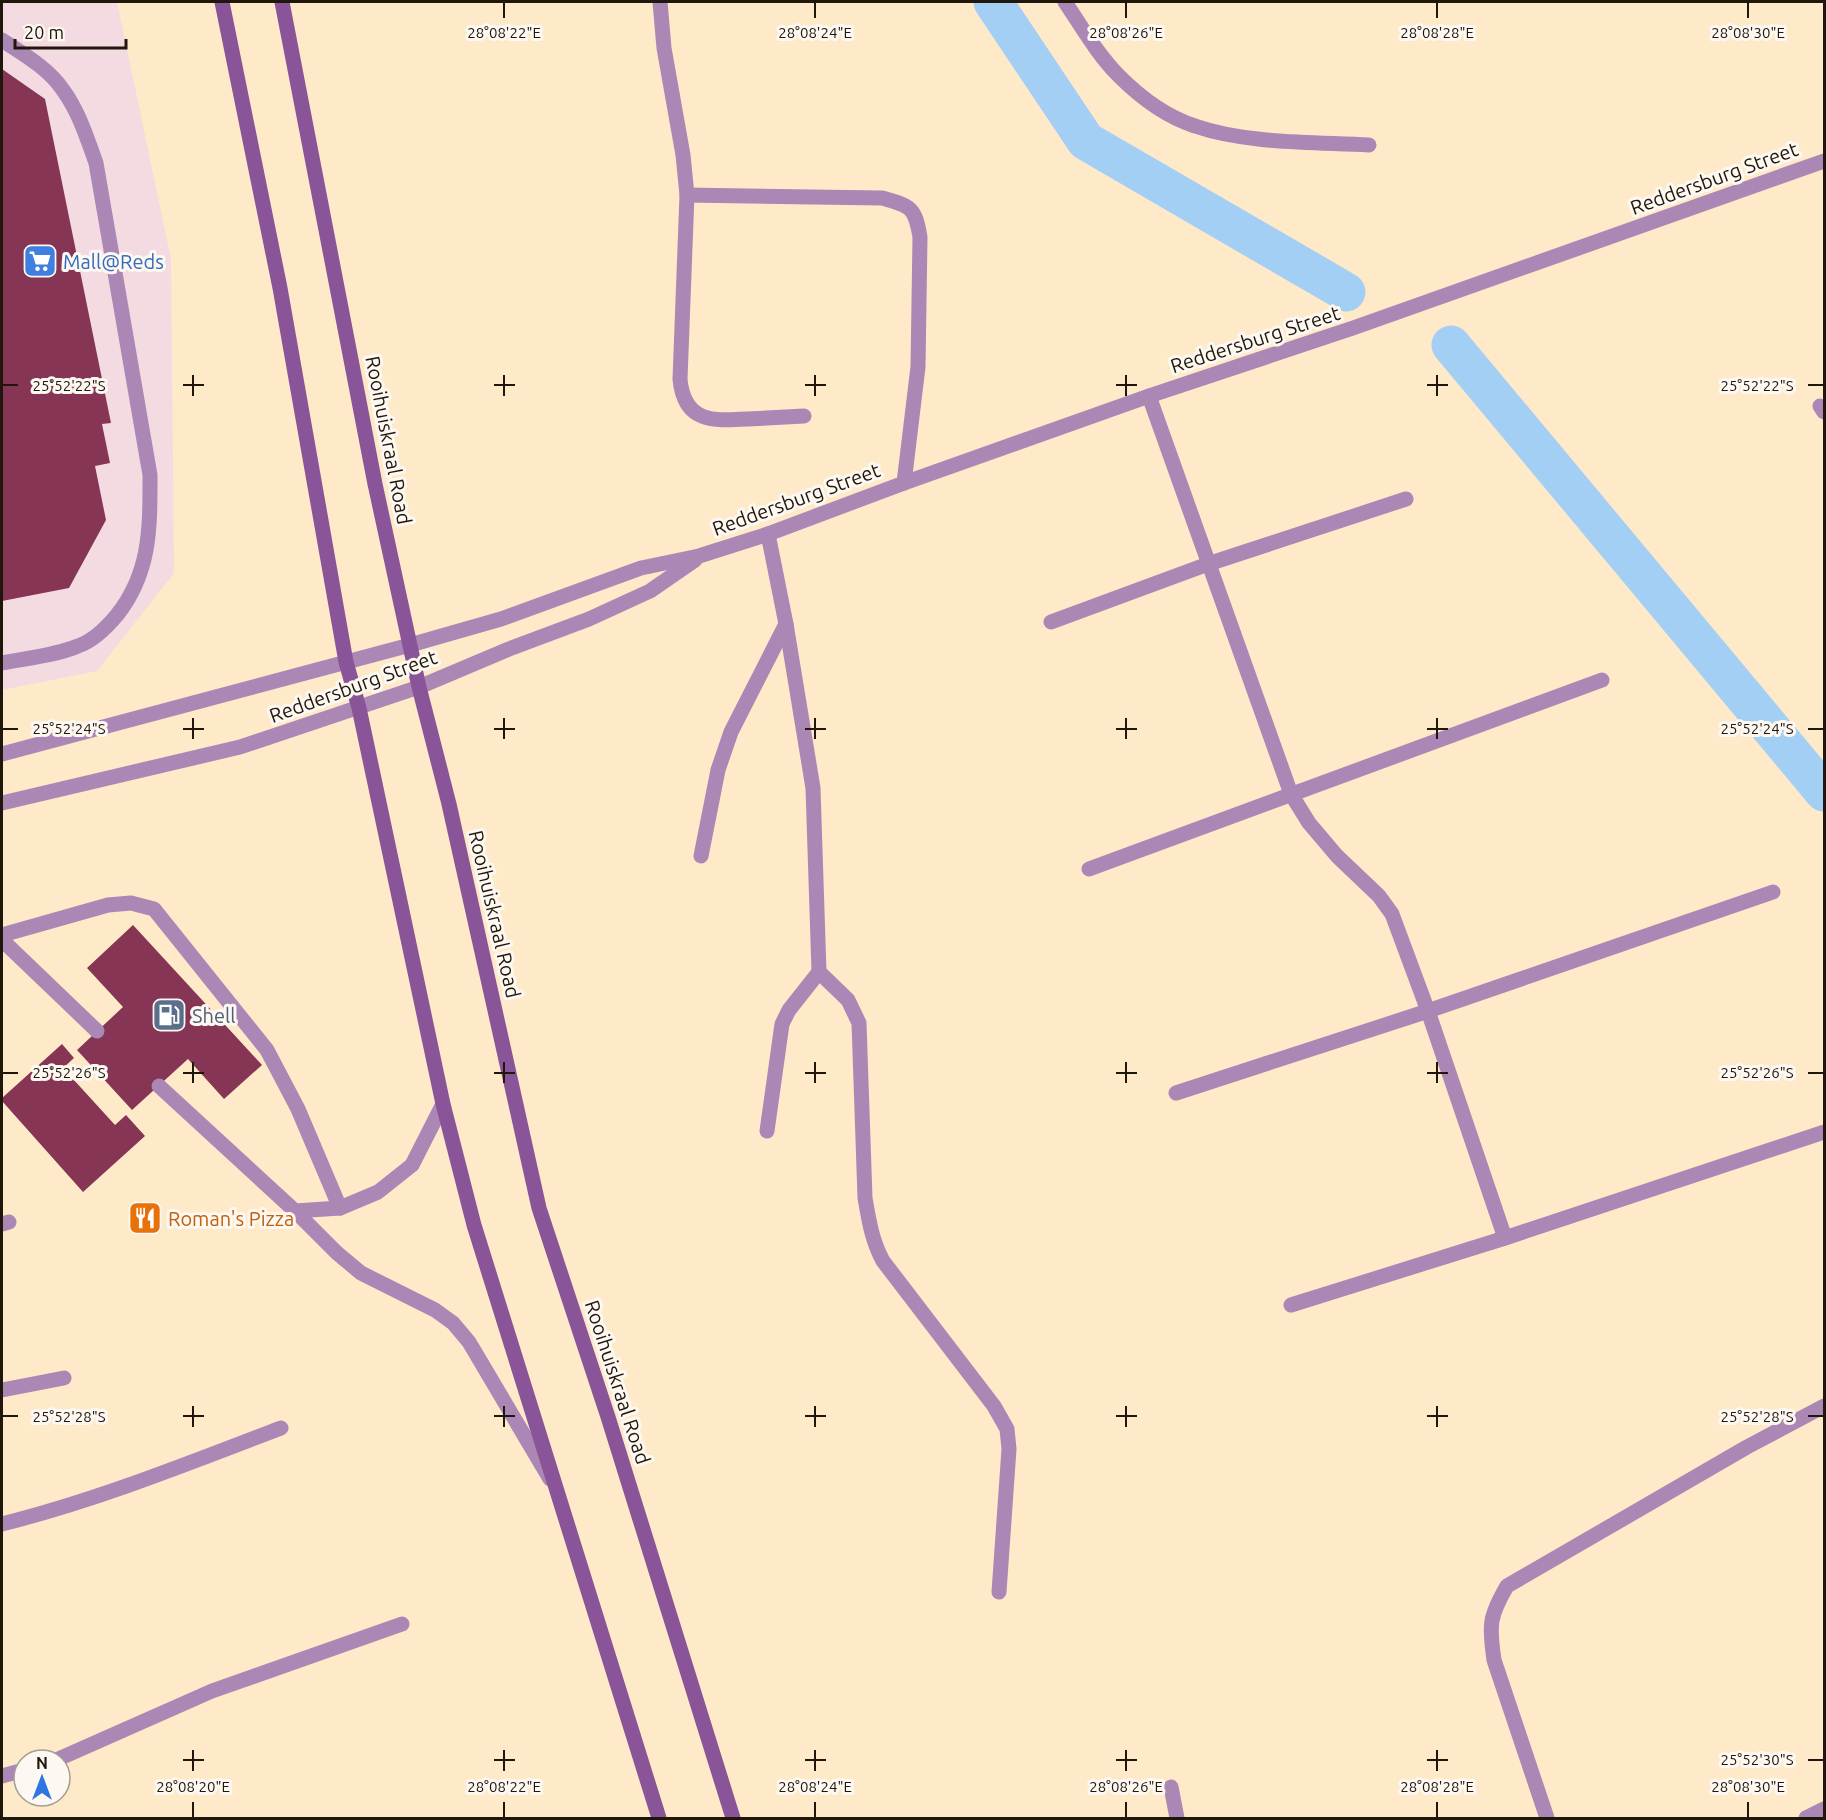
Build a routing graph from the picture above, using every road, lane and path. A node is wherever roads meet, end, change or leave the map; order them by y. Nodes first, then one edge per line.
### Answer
1 (222, 2) edge
2 (282, 2) edge
3 (660, 2) edge
4 (1065, 2) edge
5 (2, 40) edge
6 (1369, 145) dead end
7 (1824, 161) edge
8 (687, 195) junction
9 (1149, 396) junction
10 (804, 416) dead end
11 (904, 483) junction
12 (1406, 499) dead end
13 (768, 534) junction
14 (699, 556) junction
15 (1208, 564) junction
16 (1052, 622) dead end
17 (786, 624) junction
18 (410, 645) junction
19 (346, 662) junction
20 (2, 663) edge
21 (1602, 680) dead end
22 (419, 687) junction
23 (359, 708) junction
24 (2, 754) edge
25 (1291, 794) junction
26 (2, 803) edge
27 (700, 856) dead end
28 (1089, 868) dead end
29 (1773, 892) dead end
30 (2, 935) edge
31 (2, 940) edge
32 (819, 972) junction
33 (1428, 1011) junction
34 (97, 1031) dead end
35 (159, 1086) dead end
36 (1176, 1093) dead end
37 (442, 1104) junction
38 (767, 1131) dead end
39 (1824, 1132) edge
40 (340, 1208) junction
41 (295, 1211) junction
42 (1505, 1238) junction
43 (1291, 1305) dead end
44 (64, 1378) dead end
45 (2, 1390) edge
46 (1824, 1406) edge
47 (281, 1428) dead end
48 (557, 1490) junction
49 (2, 1524) edge
50 (999, 1592) dead end
51 (402, 1624) dead end
52 (72, 1753) edge
53 (1171, 1787) dead end
54 (1824, 1809) edge
55 (658, 1818) edge
56 (733, 1818) edge
57 (1177, 1818) edge
58 (1547, 1818) edge
59 (1806, 1818) edge

1 - 19 main road
2 - 18 main road, Rooihuiskraal Road
3 - 8 street
4 - 6 street
5 - 20 street
7 - 9 street, Reddersburg Street
8 - 10 street
8 - 11 street
9 - 11 street, Reddersburg Street
9 - 15 street
11 - 13 street, Reddersburg Street
12 - 15 street
13 - 14 street, Reddersburg Street
13 - 17 street
14 - 18 street, Reddersburg Street
14 - 22 street, Reddersburg Street
15 - 16 street
15 - 25 street
17 - 27 street
17 - 32 street
18 - 19 street, Reddersburg Street
18 - 22 main road, Rooihuiskraal Road
19 - 23 main road
19 - 24 street, Reddersburg Street
21 - 25 street
22 - 23 street, Reddersburg Street
22 - 56 main road, Rooihuiskraal Road
23 - 26 street, Reddersburg Street
23 - 37 main road
25 - 28 street
25 - 33 street
29 - 33 street
30 - 40 street
31 - 34 street
32 - 38 street
32 - 50 street
33 - 36 street
33 - 42 street
35 - 41 street
37 - 40 street
37 - 48 main road
39 - 42 street
40 - 41 street
41 - 48 street
42 - 43 street
44 - 45 street
46 - 58 street
47 - 49 street
48 - 55 main road
51 - 52 street
53 - 57 street
54 - 59 street

